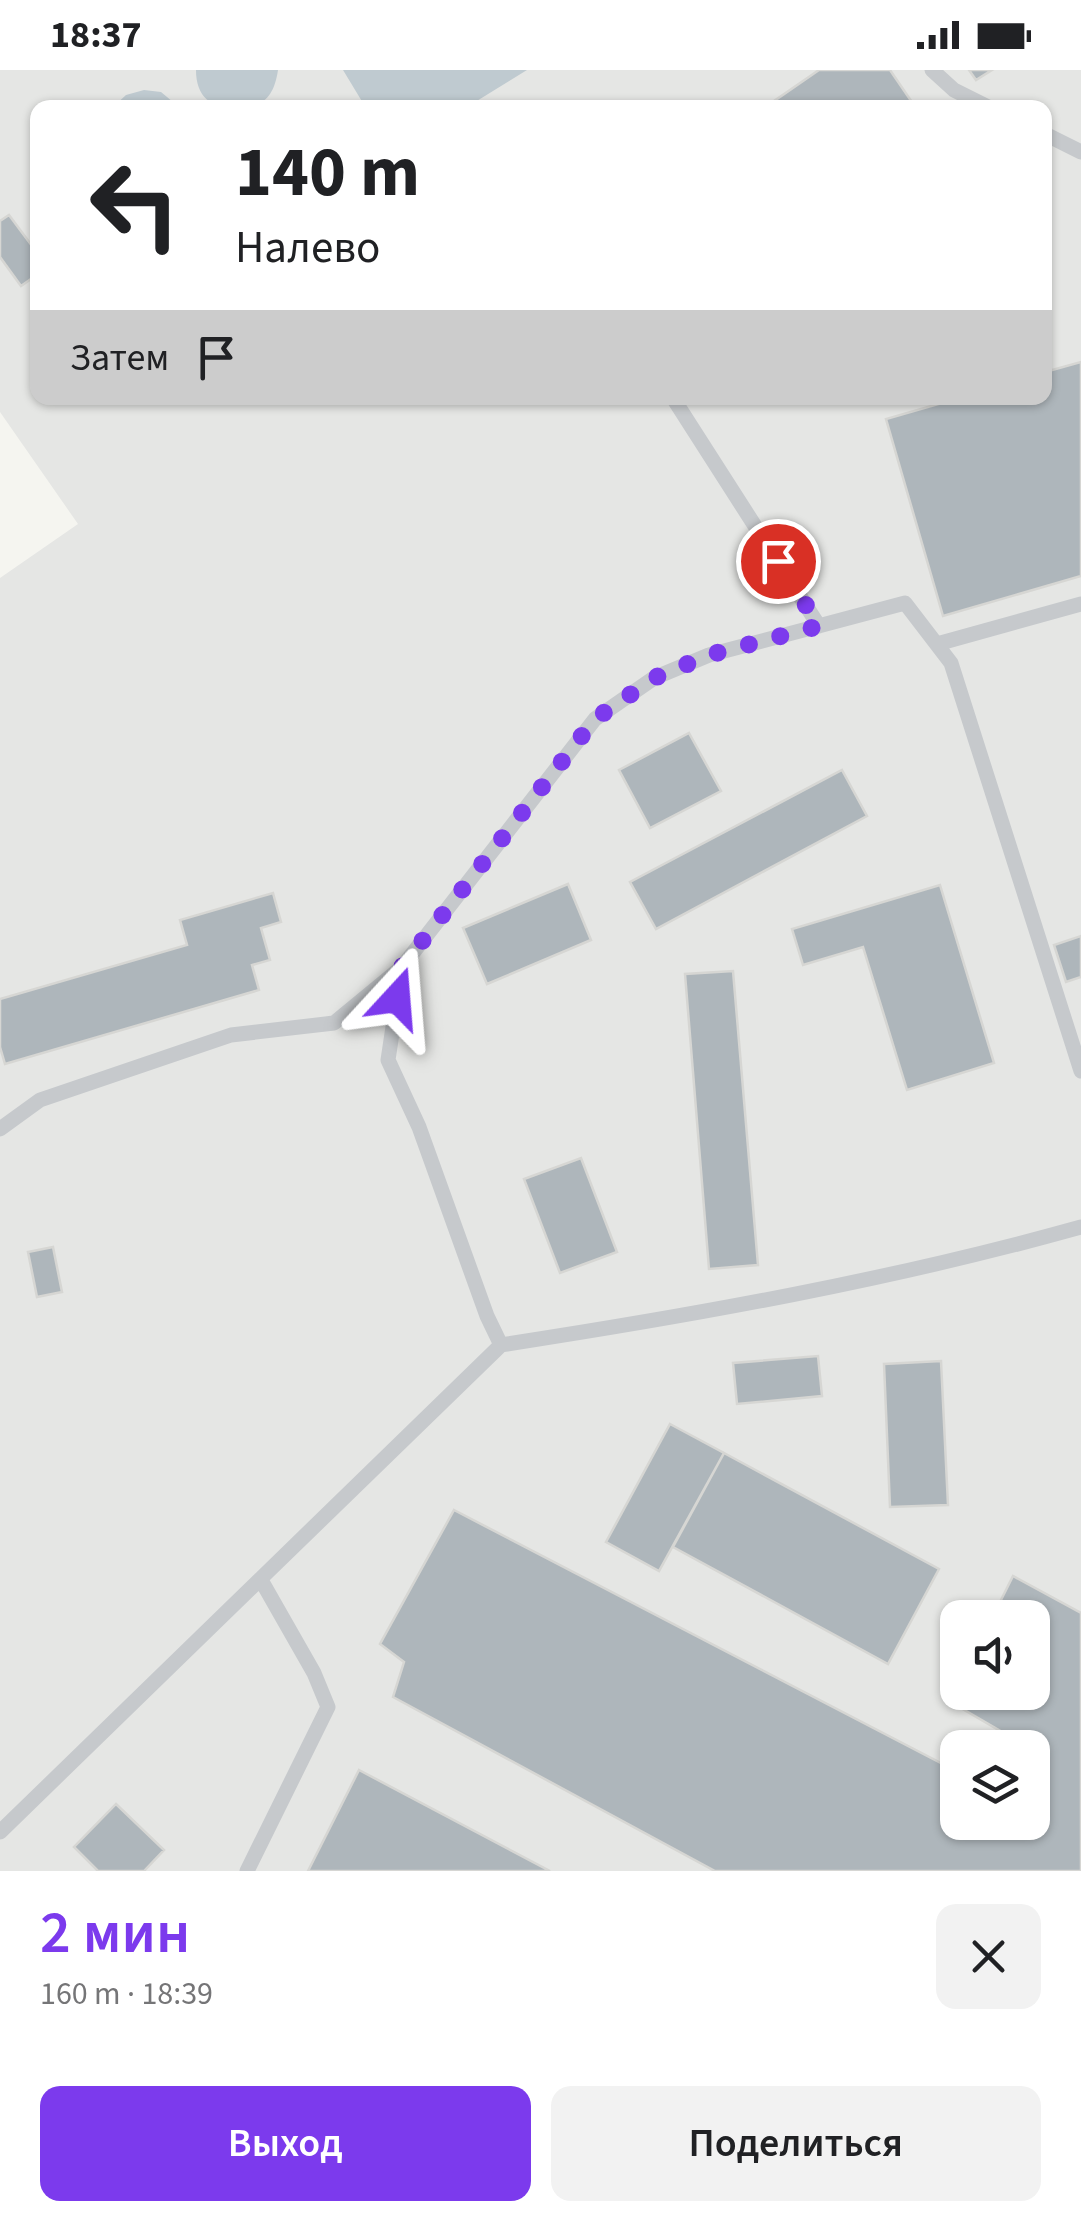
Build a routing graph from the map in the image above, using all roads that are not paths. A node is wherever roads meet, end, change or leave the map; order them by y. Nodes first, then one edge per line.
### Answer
1 (932, 70) edge
2 (974, 100) edge
3 (1052, 138) edge
4 (1081, 152) edge
5 (677, 405) edge
6 (1081, 604) edge
7 (819, 626) junction
8 (937, 644) junction
9 (402, 967) junction
10 (1081, 1071) edge
11 (0, 1129) edge
12 (1081, 1228) edge
13 (501, 1345) junction
14 (260, 1580) junction
15 (0, 1832) edge
16 (247, 1871) edge

1 - 2 lane
3 - 4 lane
5 - 7 lane
6 - 8 lane
7 - 8 lane
7 - 9 lane
8 - 10 lane
9 - 11 lane
9 - 13 lane
12 - 13 lane
13 - 14 lane
14 - 15 lane
14 - 16 lane

